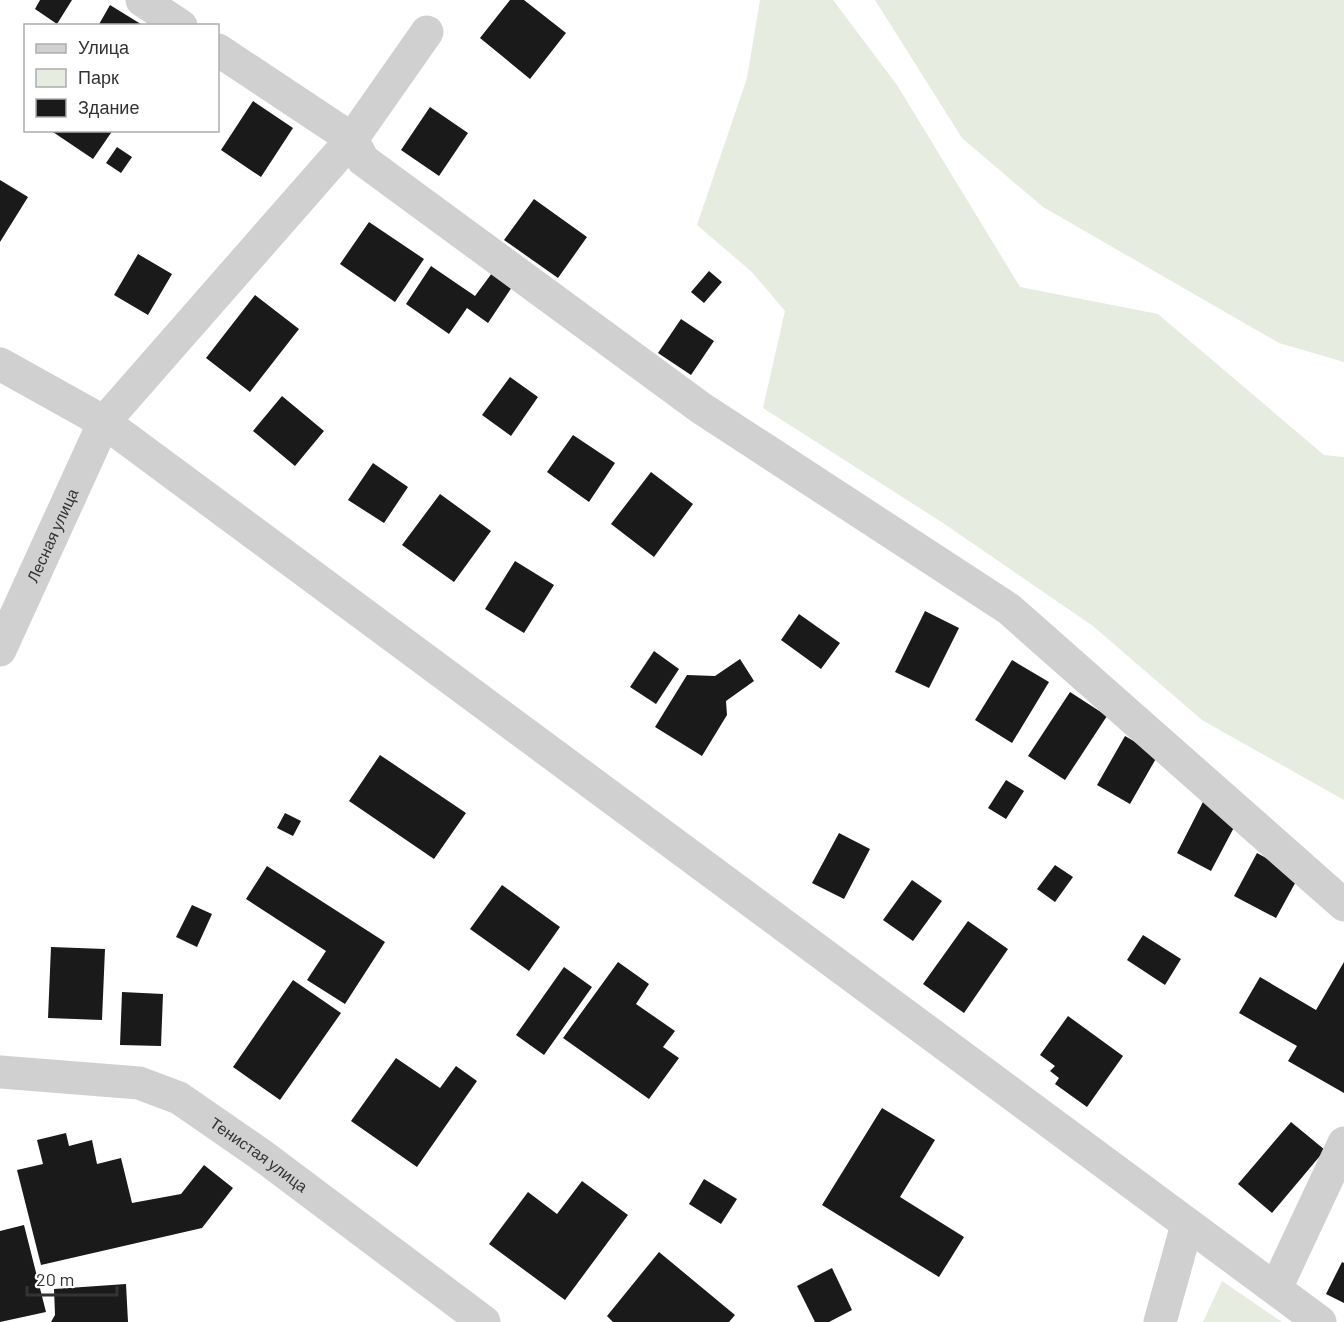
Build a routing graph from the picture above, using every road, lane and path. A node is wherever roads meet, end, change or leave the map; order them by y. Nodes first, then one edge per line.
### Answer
1 (142, 0) edge
2 (178, 24) edge
3 (427, 32) dead end
4 (219, 51) edge
5 (352, 139) junction
6 (0, 364) edge
7 (104, 422) junction
8 (0, 650) edge
9 (1344, 905) edge
10 (0, 1072) edge
11 (1344, 1143) edge
12 (1187, 1225) junction
13 (1276, 1288) junction
14 (484, 1322) edge
15 (1160, 1322) edge
16 (1320, 1322) edge

1 - 2 street
3 - 5 street, Лесная улица
4 - 5 street
5 - 7 street, Лесная улица
5 - 9 street
6 - 7 street
7 - 8 street, Лесная улица
7 - 12 street
10 - 14 street, Тенистая улица
11 - 13 street
12 - 13 street
12 - 15 street
13 - 16 street

